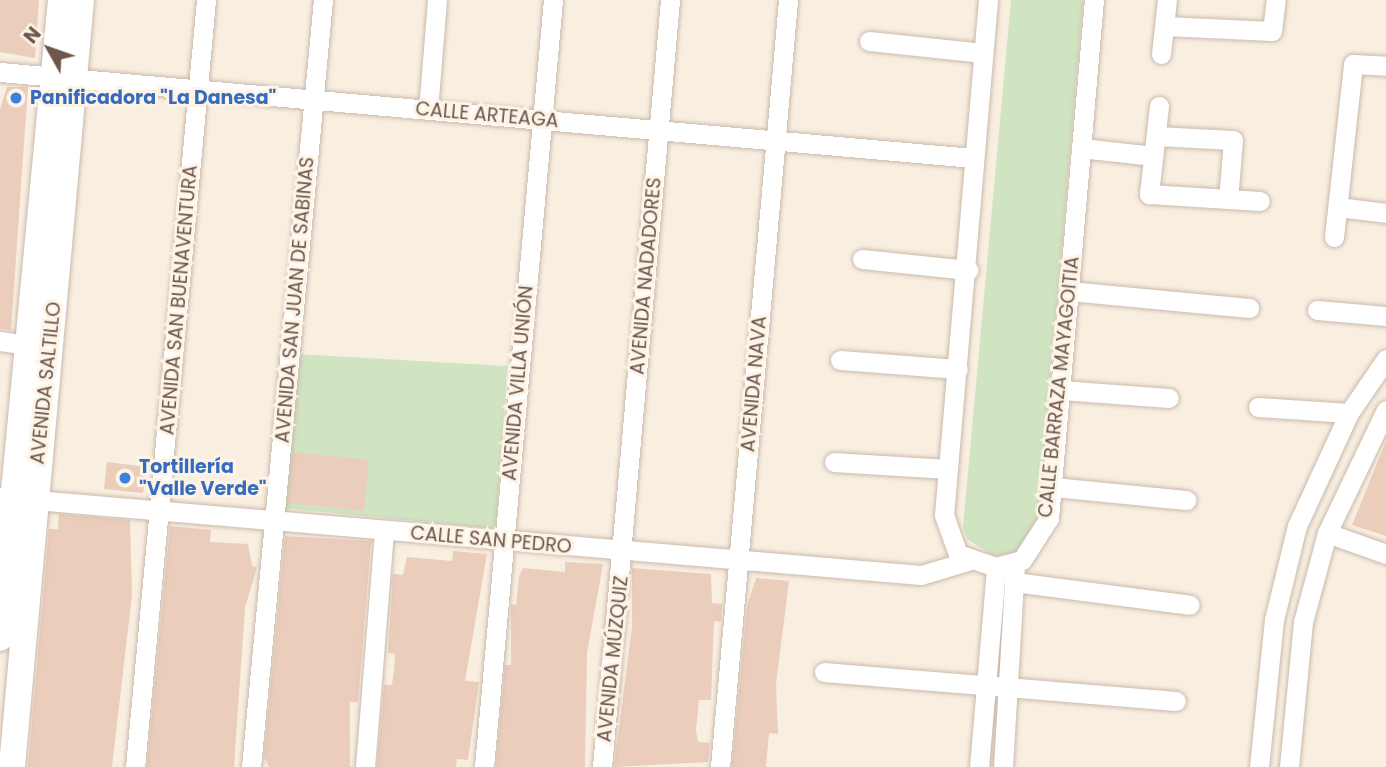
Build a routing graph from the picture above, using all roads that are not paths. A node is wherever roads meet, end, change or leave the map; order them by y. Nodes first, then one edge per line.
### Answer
1 (61, 0) edge
2 (81, 0) edge
3 (206, 0) edge
4 (323, 0) edge
5 (437, 0) edge
6 (553, 0) edge
7 (670, 0) edge
8 (788, 0) edge
9 (988, 0) edge
10 (1094, 0) edge
11 (1167, 0) edge
12 (1276, 0) edge
13 (1165, 26) junction
14 (869, 41) dead end
15 (984, 52) junction
16 (1161, 54) dead end
17 (1386, 66) edge
18 (1, 74) edge
19 (63, 78) junction
20 (198, 90) junction
21 (313, 100) junction
22 (1159, 106) dead end
23 (428, 110) junction
24 (542, 120) junction
25 (658, 130) junction
26 (1156, 136) junction
27 (775, 140) junction
28 (1081, 148) junction
29 (1154, 156) junction
30 (974, 158) junction
31 (1228, 200) junction
32 (1260, 201) dead end
33 (1338, 207) junction
34 (1386, 213) edge
35 (1334, 237) dead end
36 (862, 259) dead end
37 (968, 270) junction
38 (1069, 292) junction
39 (1249, 308) dead end
40 (1317, 310) dead end
41 (1386, 316) edge
42 (0, 341) edge
43 (29, 345) junction
44 (1386, 359) edge
45 (840, 360) dead end
46 (958, 369) junction
47 (1061, 390) junction
48 (1169, 398) dead end
49 (1258, 407) dead end
50 (1386, 410) edge
51 (1349, 413) junction
52 (834, 462) dead end
53 (947, 469) junction
54 (1053, 487) junction
55 (15, 499) edge
56 (1186, 500) dead end
57 (159, 512) junction
58 (274, 522) junction
59 (384, 531) junction
60 (1327, 533) junction
61 (503, 542) junction
62 (624, 552) junction
63 (1386, 554) edge
64 (968, 561) junction
65 (739, 562) junction
66 (996, 567) junction
67 (1015, 572) junction
68 (1190, 605) dead end
69 (0, 634) edge
70 (824, 672) dead end
71 (986, 683) junction
72 (1008, 684) junction
73 (1176, 701) dead end
74 (12, 767) edge
75 (135, 767) edge
76 (251, 767) edge
77 (365, 767) edge
78 (484, 767) edge
79 (602, 767) edge
80 (720, 767) edge
81 (979, 767) edge
82 (1003, 767) edge
83 (1259, 767) edge
84 (1289, 767) edge

1 - 19 street, AVENIDA SALTILLO
2 - 19 street, AVENIDA SALTILLO
3 - 20 street, AVENIDA SAN BUENAVENTURA
4 - 21 street, AVENIDA SAN JUAN DE SABINAS
5 - 23 street
6 - 24 street, AVENIDA VILLA UNIÓN
7 - 25 street, AVENIDA NADADORES
8 - 27 street, AVENIDA NAVA
9 - 15 street
10 - 28 street, CALLE BARRAZA MAYAGOITIA
11 - 13 street
12 - 13 street
13 - 16 street
14 - 15 street
15 - 30 street
17 - 33 street
18 - 19 street, CALLE ARTEAGA
19 - 20 street, CALLE ARTEAGA
19 - 43 street, AVENIDA SALTILLO
19 - 55 street, AVENIDA SALTILLO
20 - 21 street, CALLE ARTEAGA
20 - 57 street, AVENIDA SAN BUENAVENTURA
21 - 23 street, CALLE ARTEAGA
21 - 58 street, AVENIDA SAN JUAN DE SABINAS
22 - 26 street
23 - 24 street, CALLE ARTEAGA
24 - 25 street, CALLE ARTEAGA
24 - 61 street, AVENIDA VILLA UNIÓN
25 - 27 street, CALLE ARTEAGA
25 - 62 street, AVENIDA NADADORES
26 - 29 street
26 - 31 street
27 - 30 street, CALLE ARTEAGA
27 - 65 street, AVENIDA NAVA
28 - 29 street
28 - 38 street, CALLE BARRAZA MAYAGOITIA
29 - 31 street
30 - 37 street
31 - 32 street
33 - 34 street
33 - 35 street
36 - 37 street
37 - 46 street
38 - 39 street
38 - 47 street, CALLE BARRAZA MAYAGOITIA
40 - 41 street
42 - 43 street
43 - 55 street, AVENIDA SALTILLO
44 - 51 street
45 - 46 street
46 - 53 street
47 - 48 street
47 - 54 street, CALLE BARRAZA MAYAGOITIA
49 - 51 street
50 - 60 street
51 - 83 street
52 - 53 street
53 - 64 street
54 - 56 street
54 - 67 street, CALLE BARRAZA MAYAGOITIA
55 - 57 street, CALLE SAN PEDRO
55 - 69 street, AVENIDA SALTILLO
55 - 74 street, AVENIDA SALTILLO
57 - 58 street, CALLE SAN PEDRO
57 - 75 street, AVENIDA SAN BUENAVENTURA
58 - 59 street, CALLE SAN PEDRO
58 - 76 street, AVENIDA SAN JUAN DE SABINAS
59 - 61 street, CALLE SAN PEDRO
59 - 77 street
60 - 63 street
60 - 84 street
61 - 62 street, CALLE SAN PEDRO
61 - 78 street, AVENIDA VILLA UNIÓN
62 - 65 street, CALLE SAN PEDRO
62 - 79 street, AVENIDA MÚZQUIZ
64 - 65 street, CALLE SAN PEDRO
64 - 66 street
65 - 80 street, AVENIDA NAVA
66 - 67 street
66 - 71 street
67 - 68 street
67 - 72 street
70 - 71 street
71 - 72 street
71 - 81 street
72 - 73 street
72 - 82 street

